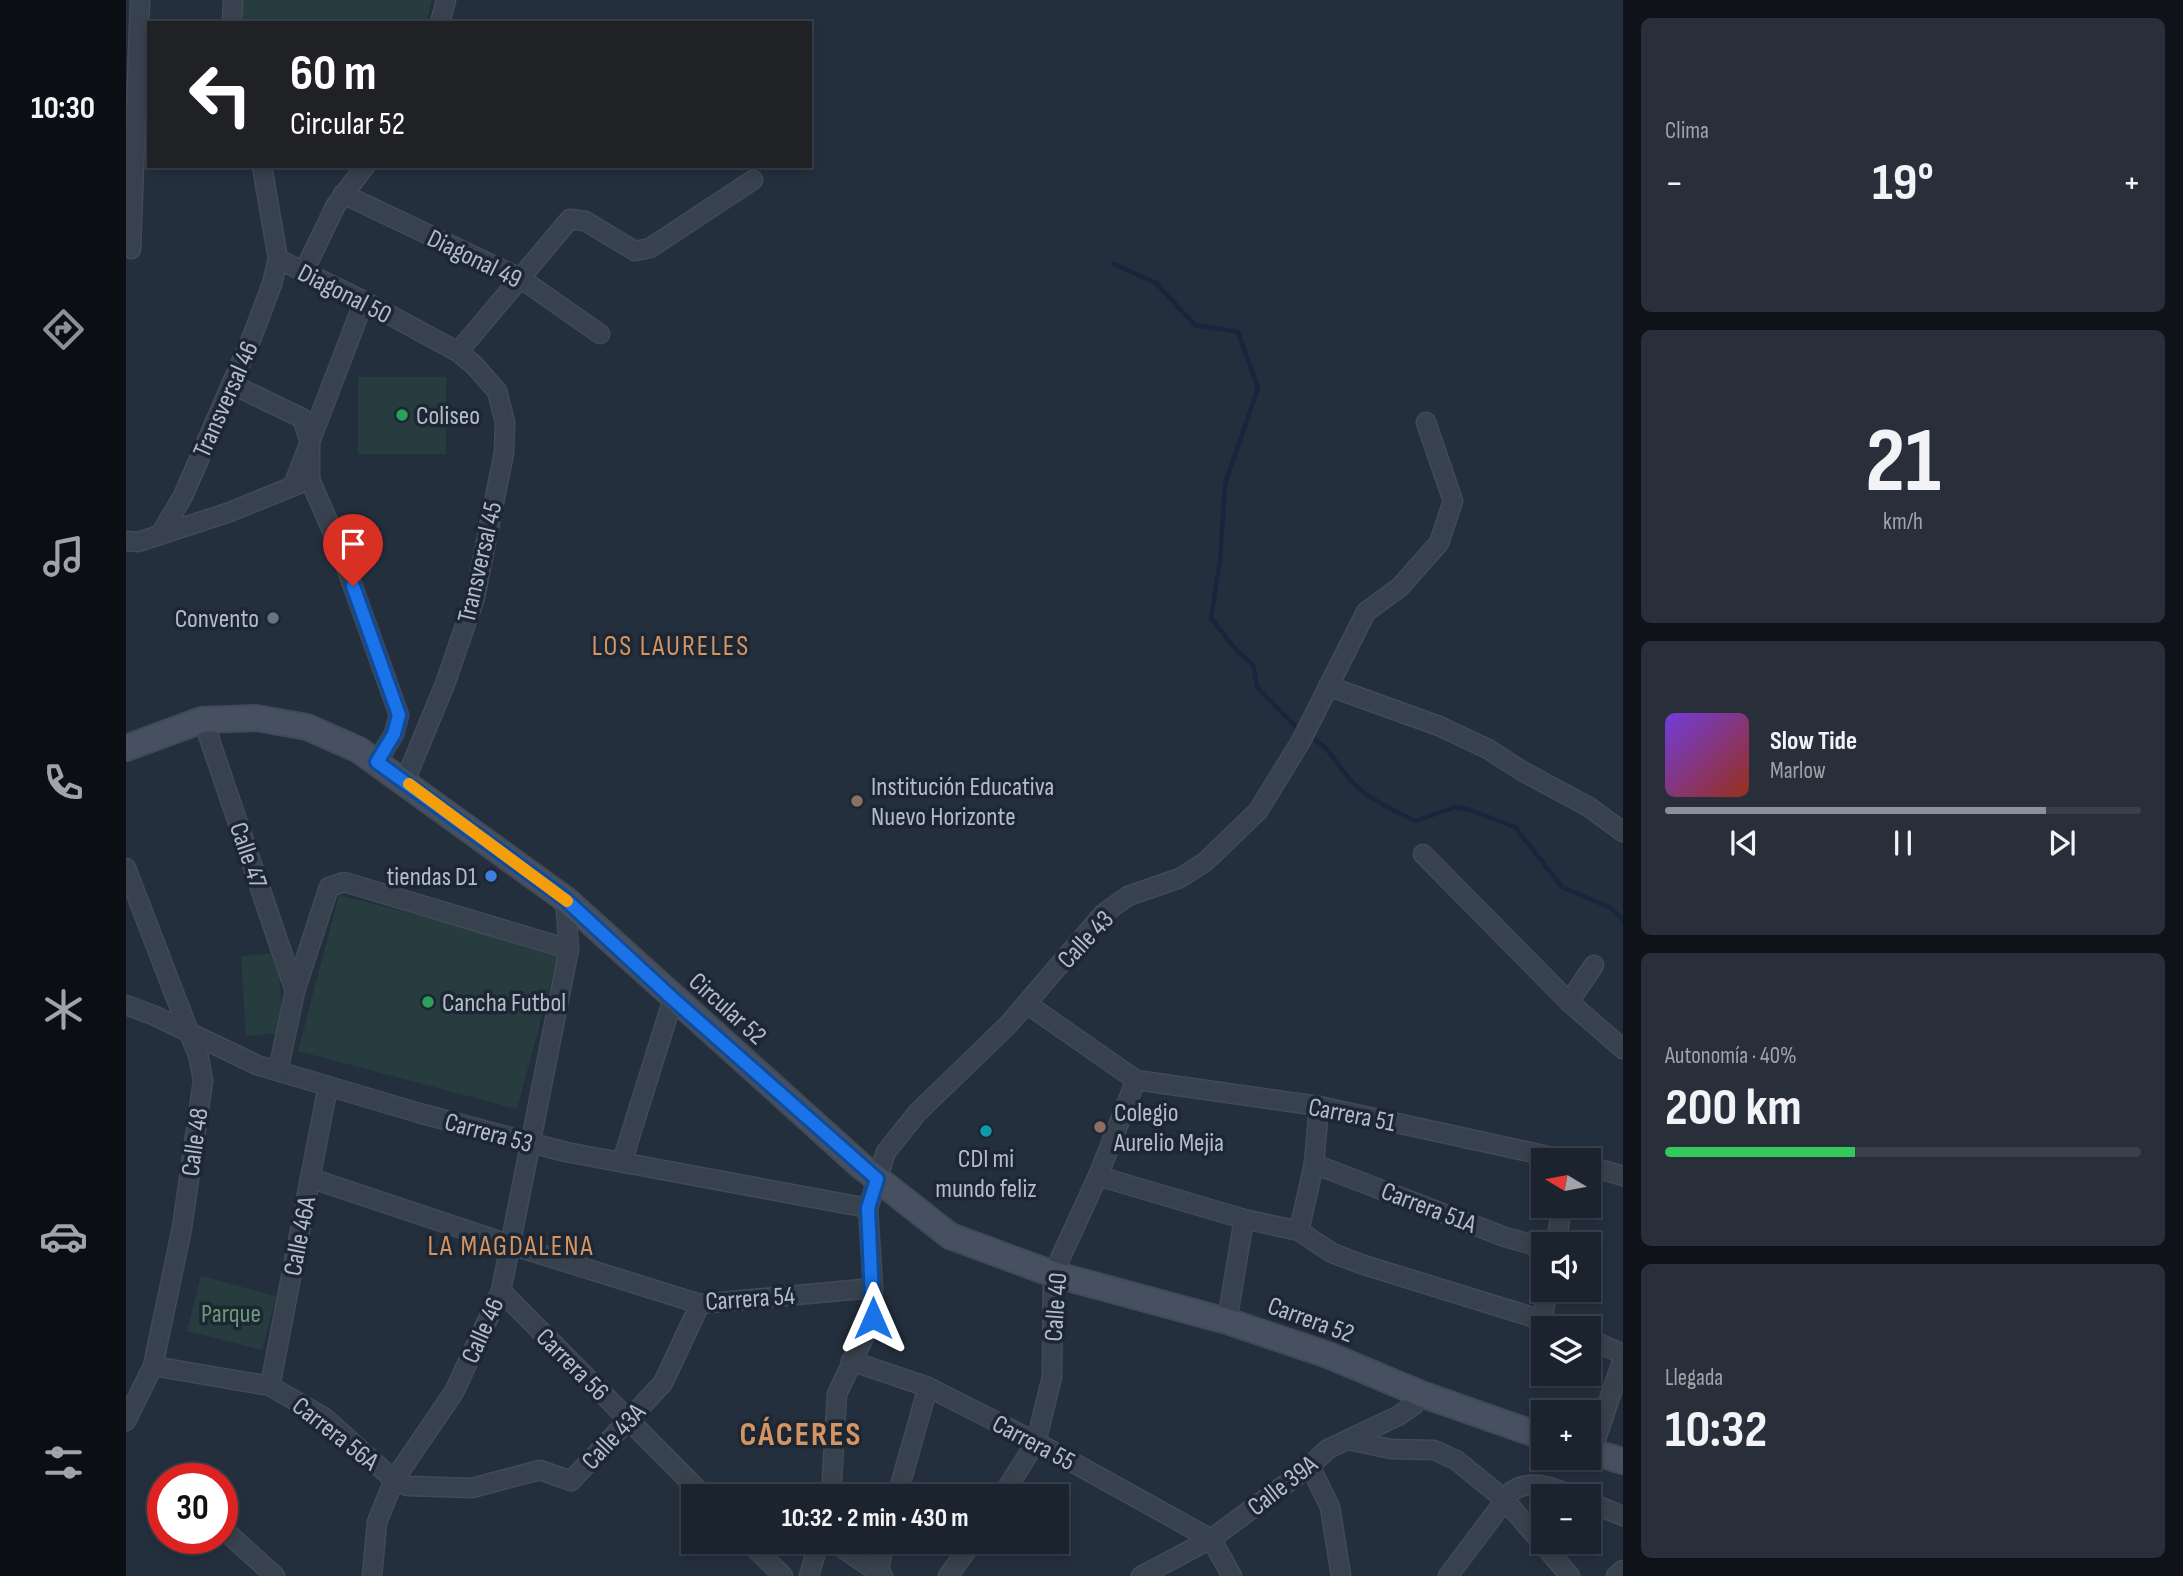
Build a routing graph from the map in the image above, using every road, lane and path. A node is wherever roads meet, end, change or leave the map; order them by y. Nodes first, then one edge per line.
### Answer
1 (140, 0) edge
2 (233, 0) edge
3 (446, 0) edge
4 (232, 21) edge
5 (441, 21) edge
6 (136, 131) edge
7 (262, 168) edge
8 (363, 168) edge
9 (753, 180) dead end
10 (343, 194) junction
11 (131, 249) dead end
12 (278, 259) junction
13 (304, 271) junction
14 (520, 278) junction
15 (364, 301) junction
16 (600, 334) dead end
17 (458, 352) junction
18 (231, 384) junction
19 (1426, 422) dead end
20 (310, 442) junction
21 (301, 483) junction
22 (160, 535) junction
23 (126, 541) edge
24 (1328, 687) junction
25 (204, 720) junction
26 (126, 748) edge
27 (377, 762) junction
28 (405, 781) junction
29 (1623, 832) edge
30 (1423, 854) dead end
31 (126, 868) edge
32 (565, 899) junction
33 (569, 949) junction
34 (1594, 965) dead end
35 (295, 991) junction
36 (673, 999) junction
37 (1569, 1002) junction
38 (1027, 1004) junction
39 (126, 1005) edge
40 (189, 1033) junction
41 (1623, 1049) edge
42 (278, 1071) junction
43 (1136, 1080) junction
44 (328, 1086) junction
45 (1319, 1106) junction
46 (530, 1142) junction
47 (1531, 1152) edge
48 (622, 1162) junction
49 (1314, 1164) junction
50 (1601, 1169) edge
51 (1623, 1175) edge
52 (1098, 1176) junction
53 (310, 1178) junction
54 (877, 1179) junction
55 (868, 1208) junction
56 (1244, 1219) junction
57 (1299, 1231) junction
58 (1531, 1244) edge
59 (512, 1245) junction
60 (1052, 1274) junction
61 (873, 1288) junction
62 (501, 1291) junction
63 (701, 1304) junction
64 (1531, 1317) edge
65 (1227, 1321) junction
66 (1601, 1345) edge
67 (1623, 1356) edge
68 (851, 1361) junction
69 (153, 1366) junction
70 (270, 1386) junction
71 (928, 1387) junction
72 (1421, 1394) junction
73 (1601, 1419) edge
74 (629, 1420) junction
75 (126, 1421) edge
76 (1378, 1425) junction
77 (1531, 1432) edge
78 (1348, 1440) junction
79 (1036, 1442) junction
80 (1374, 1445) junction
81 (1601, 1454) edge
82 (1623, 1461) edge
83 (1310, 1466) junction
84 (394, 1480) junction
85 (693, 1484) edge
86 (832, 1484) edge
87 (900, 1484) edge
88 (1010, 1484) edge
89 (1531, 1484) edge
90 (1511, 1493) junction
91 (1601, 1507) edge
92 (1623, 1516) edge
93 (1211, 1539) junction
94 (238, 1542) edge
95 (761, 1554) edge
96 (815, 1554) edge
97 (852, 1554) edge
98 (884, 1554) edge
99 (964, 1554) edge
100 (1623, 1570) edge
101 (881, 1574) edge
102 (275, 1576) edge
103 (372, 1576) edge
104 (783, 1576) edge
105 (809, 1576) edge
106 (948, 1576) edge
107 (1142, 1576) edge
108 (1232, 1576) edge
109 (1341, 1576) edge
110 (1448, 1576) edge
111 (1570, 1576) edge
112 (1616, 1576) edge

1 - 6 street
2 - 4 street
3 - 5 street
6 - 11 street
7 - 12 street, Diagonal 50
8 - 10 street
9 - 14 street
10 - 13 street
10 - 14 street, Diagonal 49
12 - 13 street, Diagonal 50
12 - 18 street, Transversal 46
13 - 15 street, Diagonal 50
14 - 16 street, Diagonal 49
14 - 17 street
15 - 17 street, Diagonal 50
15 - 20 street
17 - 28 street, Transversal 45
18 - 20 street
18 - 22 street, Transversal 46
19 - 24 street, Calle 43
20 - 21 street
21 - 22 street
21 - 27 street
22 - 23 street
24 - 29 street
24 - 38 street, Calle 43
25 - 26 street
25 - 27 street
25 - 35 street, Calle 47
27 - 28 street, Circular 52
28 - 32 street, Circular 52
30 - 37 street
31 - 40 street, Calle 48
32 - 33 street, Calle 46
32 - 36 street, Circular 52
33 - 35 street
33 - 46 street, Calle 46
34 - 37 street
35 - 42 street
36 - 48 street
36 - 54 street, Circular 52
37 - 41 street
38 - 43 street
38 - 54 street, Calle 43
39 - 40 street, Carrera 53
40 - 42 street, Carrera 53
40 - 69 street, Calle 48
42 - 44 street, Carrera 53
43 - 45 street, Carrera 51
43 - 52 street, Calle 40
44 - 46 street, Carrera 53
44 - 53 street, Calle 46A
45 - 47 street, Carrera 51
45 - 49 street
46 - 48 street, Carrera 53
46 - 59 street, Calle 46
48 - 55 street, Carrera 53
49 - 57 street
49 - 58 street, Carrera 51A
50 - 51 street
52 - 56 street
52 - 60 street, Calle 40
53 - 59 street, Carrera 54
53 - 70 street, Calle 46A
54 - 55 street, Calle 43
54 - 60 street, Circular 52
55 - 61 street
56 - 57 street
56 - 65 street
57 - 64 street
59 - 62 street, Calle 46
59 - 63 street, Carrera 54
60 - 65 street, Carrera 52
60 - 79 street, Calle 40
61 - 63 street, Carrera 54
61 - 68 street
62 - 74 street, Carrera 56
62 - 84 street, Calle 46
63 - 74 street, Calle 43A
65 - 72 street, Carrera 52
66 - 67 street
67 - 73 street
68 - 71 street, Carrera 55
68 - 86 street
69 - 70 street, Carrera 56A
69 - 75 street, Calle 48
70 - 84 street, Carrera 56A
71 - 79 street, Carrera 55
71 - 87 street
72 - 76 street, Calle 39A
72 - 77 street, Carrera 52
74 - 84 street, Calle 43A
74 - 85 street, Carrera 56
76 - 78 street, Calle 39A
76 - 80 street
78 - 80 street
78 - 83 street, Calle 39A
79 - 88 street, Calle 40
79 - 93 street, Carrera 55
80 - 90 street
81 - 82 street
83 - 93 street, Calle 39A
83 - 109 street
84 - 103 street, Calle 46
89 - 90 street
90 - 110 street
90 - 111 street
91 - 92 street
93 - 107 street, Calle 39A
93 - 108 street
94 - 102 street
95 - 104 street
96 - 105 street
97 - 101 street
98 - 101 street
99 - 106 street
100 - 112 street

